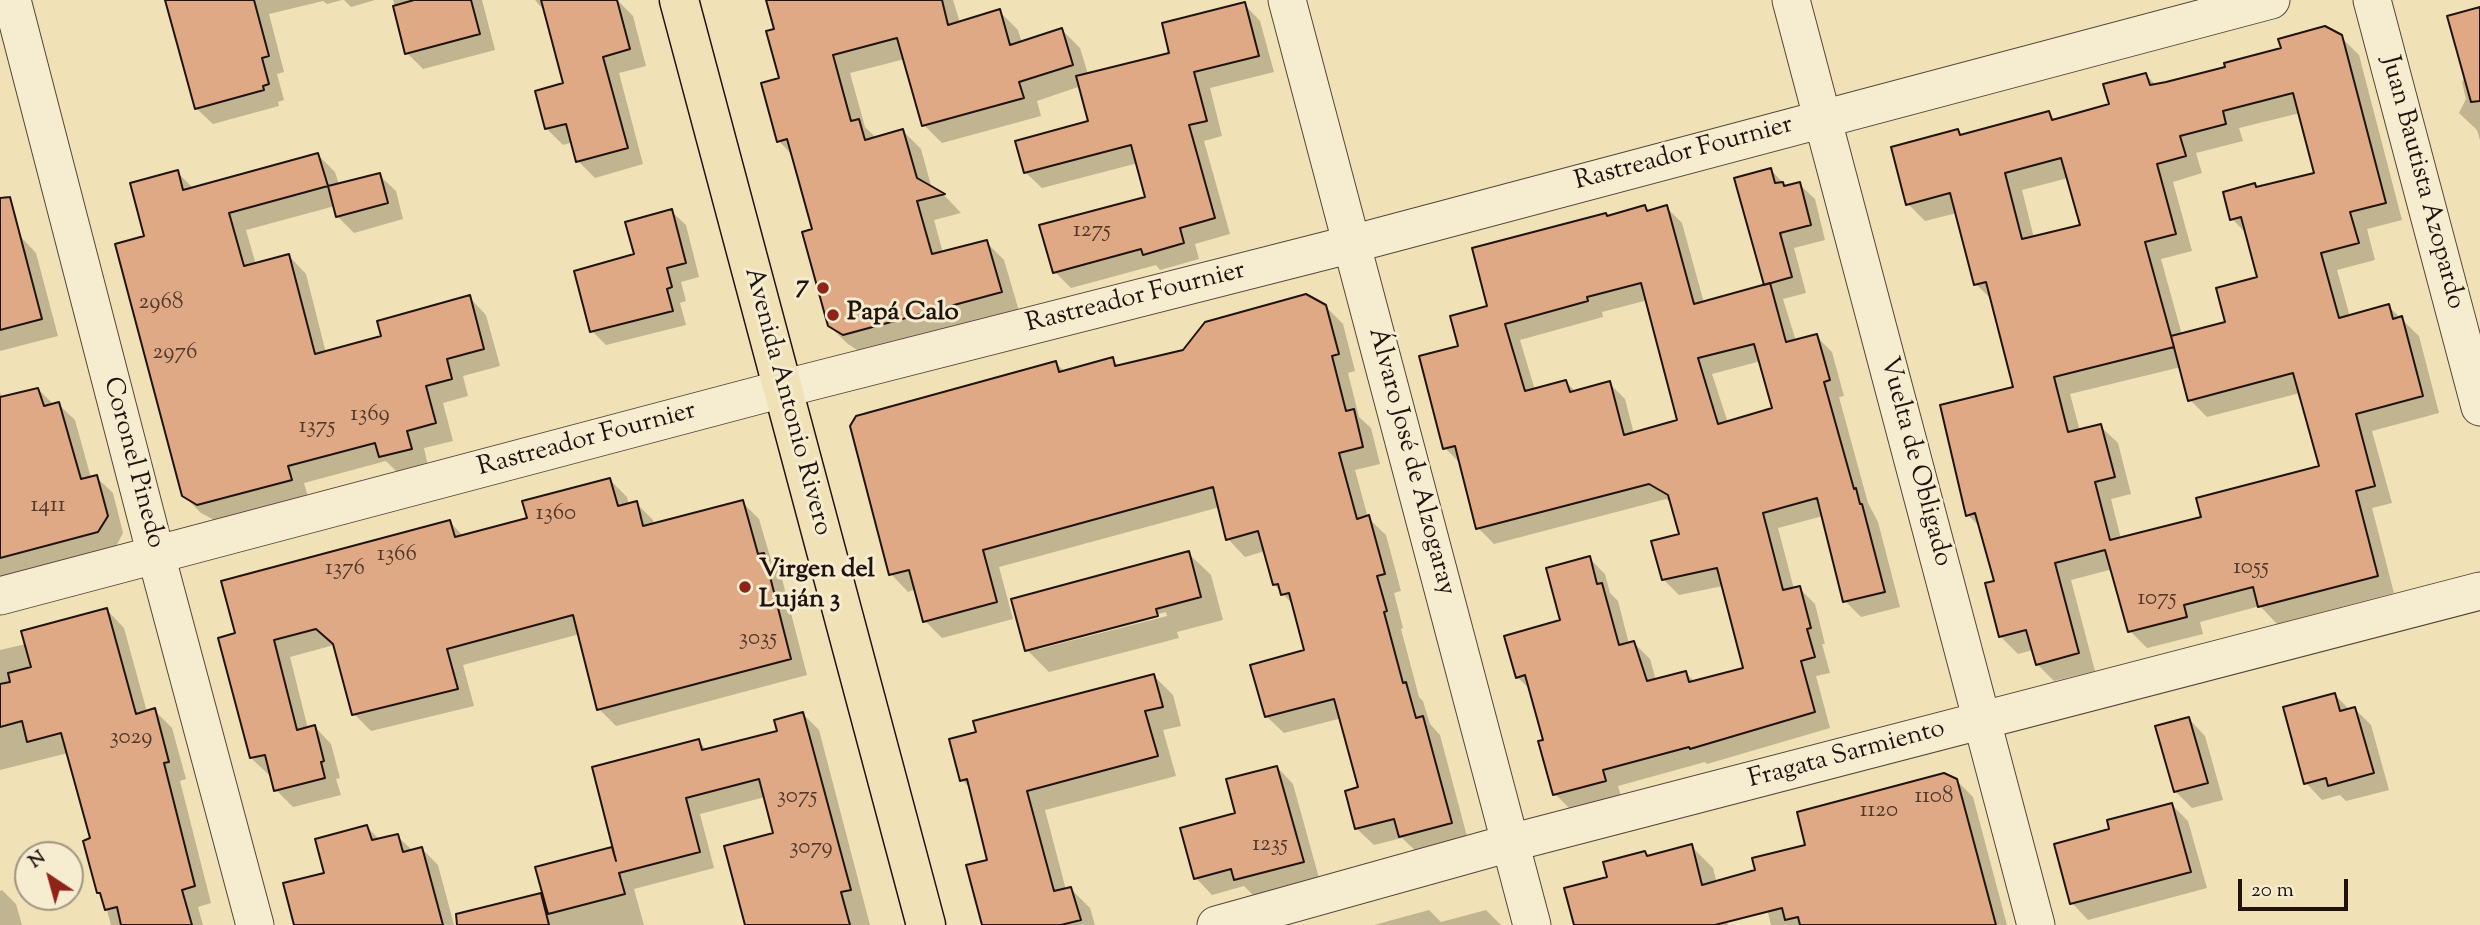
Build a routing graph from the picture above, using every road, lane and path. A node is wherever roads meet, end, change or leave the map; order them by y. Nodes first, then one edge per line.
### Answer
1 (12, 0) edge
2 (679, 0) edge
3 (1287, 0) edge
4 (1791, 0) edge
5 (2271, 0) edge
6 (2372, 0) edge
7 (1822, 118) junction
8 (1352, 244) junction
9 (782, 389) junction
10 (2480, 407) edge
11 (156, 555) junction
12 (2480, 591) edge
13 (0, 596) edge
14 (1983, 721) junction
15 (1510, 843) junction
16 (255, 925) edge
17 (926, 925) edge
18 (1216, 925) edge
19 (1532, 925) edge
20 (2036, 925) edge

1 - 11 street, Coronel Pinedo
2 - 9 main road, Avenida Antonio Rivero
3 - 8 street, Álvaro José de Alzogaray
4 - 7 street, Vuelta de Obligado
5 - 7 street, Rastreador Fournier
6 - 10 street, Juan Bautista Azopardo
7 - 8 street, Rastreador Fournier
7 - 14 street, Vuelta de Obligado
8 - 9 street, Rastreador Fournier
8 - 15 street, Álvaro José de Alzogaray
9 - 11 street, Rastreador Fournier
9 - 17 main road, Avenida Antonio Rivero
11 - 13 street, Rastreador Fournier
11 - 16 street, Coronel Pinedo
12 - 14 street, Fragata Sarmiento
14 - 15 street, Fragata Sarmiento
14 - 20 street, Vuelta de Obligado
15 - 18 street, Fragata Sarmiento
15 - 19 street, Álvaro José de Alzogaray

